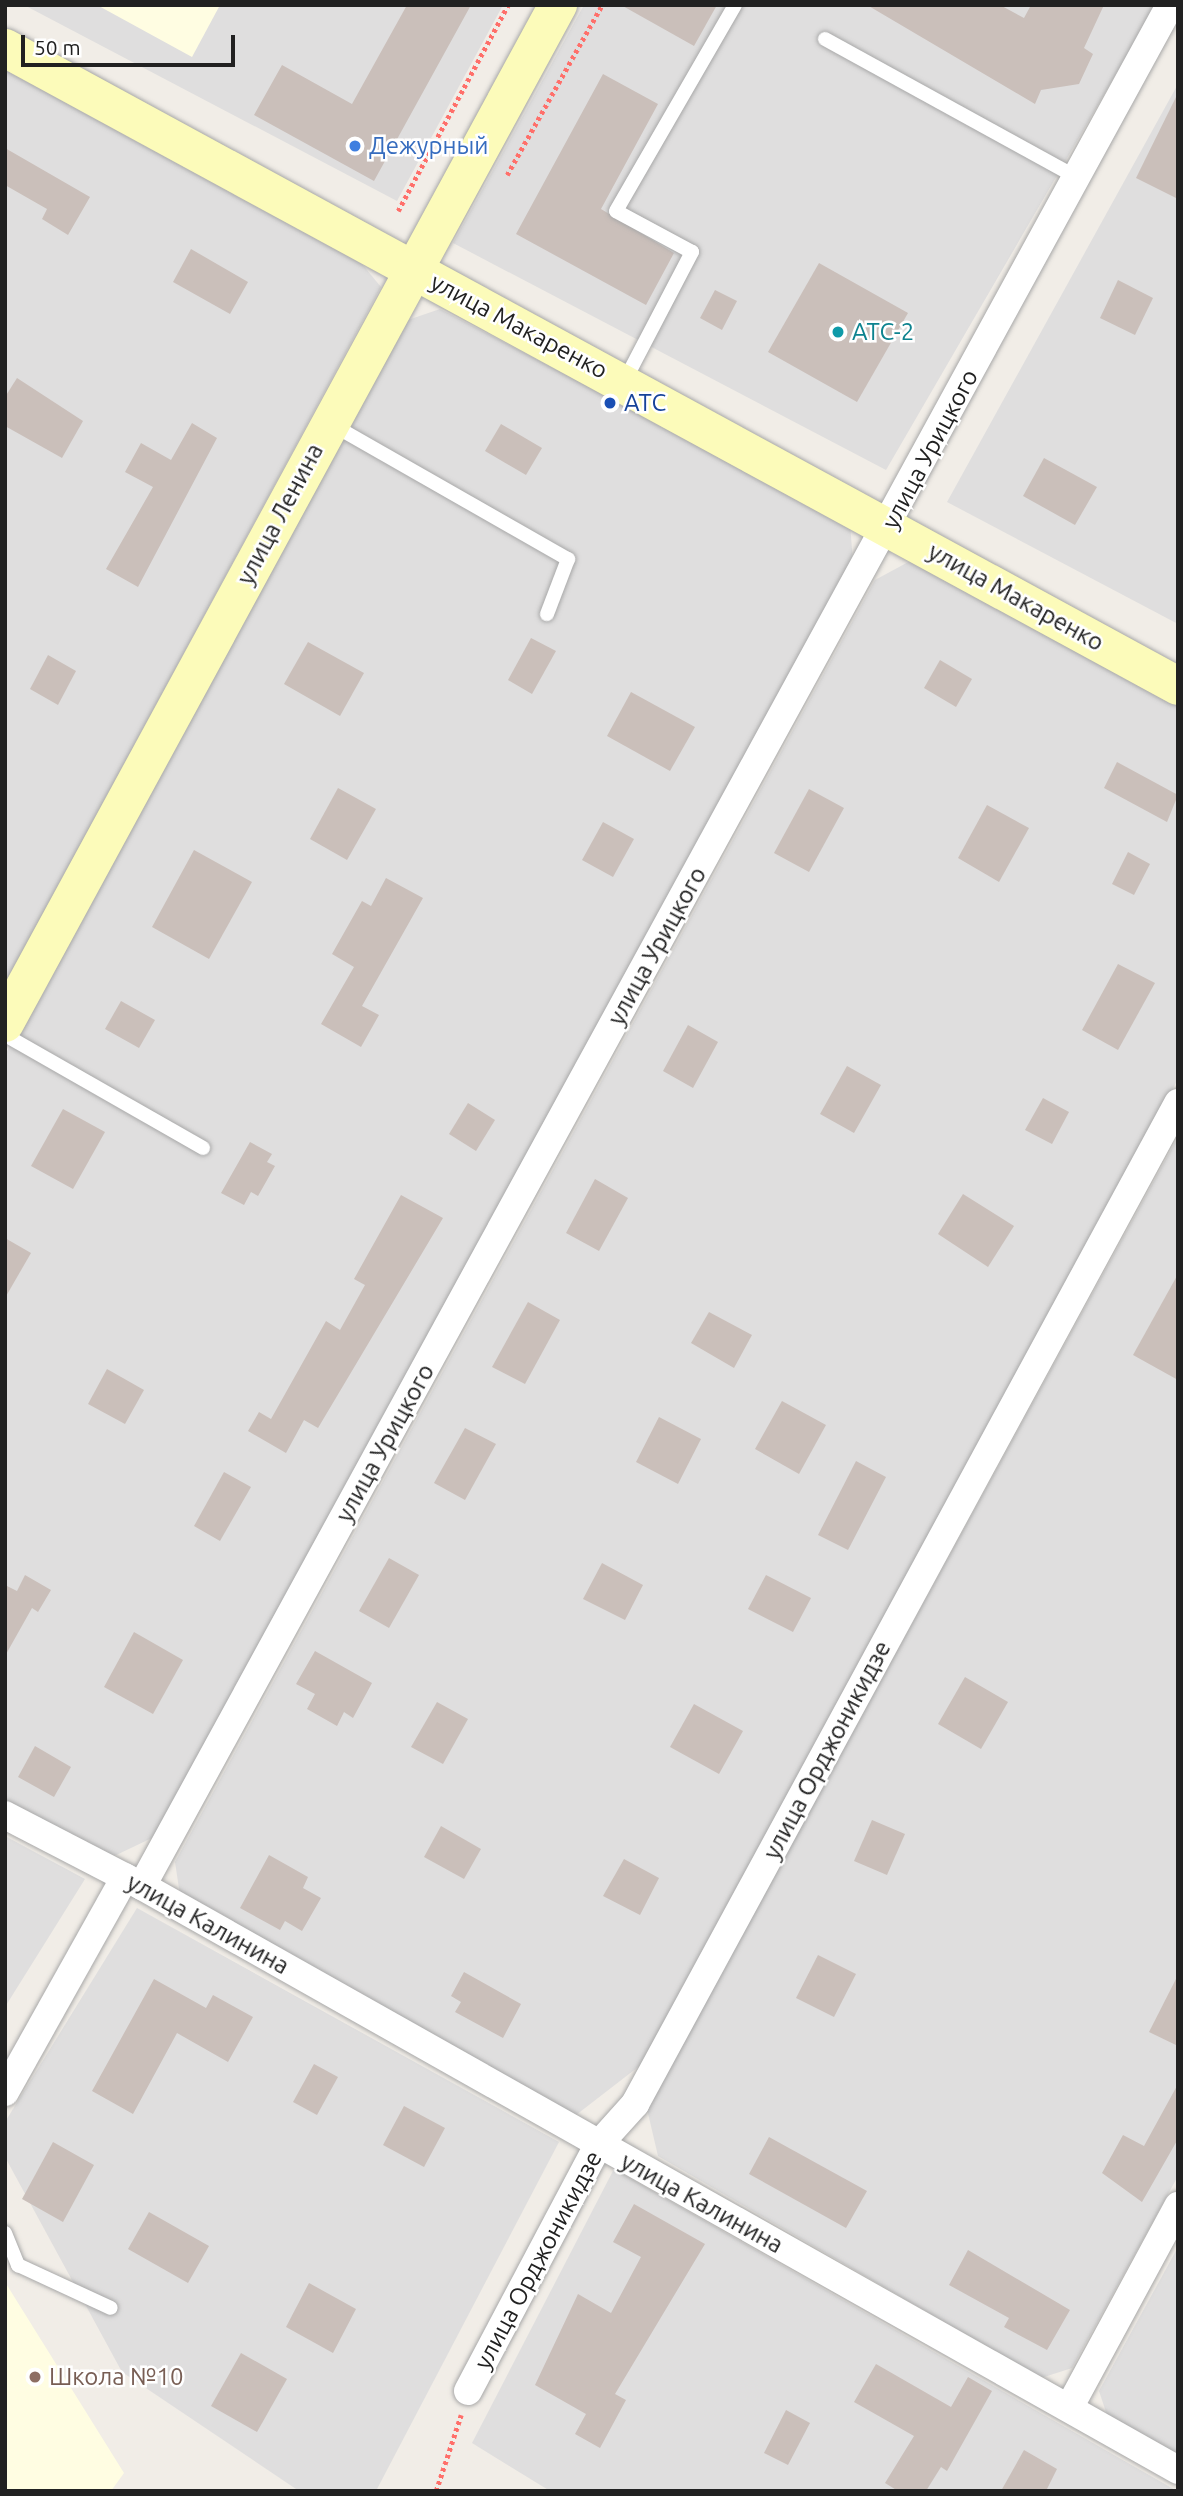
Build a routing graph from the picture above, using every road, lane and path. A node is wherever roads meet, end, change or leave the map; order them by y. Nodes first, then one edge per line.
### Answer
1 (508, 5) edge
2 (558, 5) edge
3 (602, 5) edge
4 (735, 5) edge
5 (1170, 5) edge
6 (825, 39) dead end
7 (5, 48) edge
8 (1076, 177) junction
9 (500, 187) dead end
10 (398, 211) dead end
11 (413, 268) junction
12 (624, 382) junction
13 (329, 423) junction
14 (888, 526) junction
15 (547, 614) dead end
16 (1178, 686) edge
17 (5, 1023) edge
18 (5, 1035) edge
19 (1178, 1102) edge
20 (203, 1148) dead end
21 (5, 1815) edge
22 (134, 1881) junction
23 (5, 2092) edge
24 (599, 2144) junction
25 (1178, 2206) edge
26 (5, 2233) edge
27 (111, 2308) dead end
28 (468, 2391) joint
29 (1069, 2408) junction
30 (1178, 2470) edge
31 (436, 2491) edge

1 - 10 path
2 - 11 main road, улица Ленина
3 - 9 path
4 - 12 lane
5 - 8 street, улица Урицкого
6 - 8 lane
7 - 11 main road, улица Макаренко
8 - 14 street, улица Урицкого
11 - 12 main road, улица Макаренко
11 - 13 main road, улица Ленина
12 - 14 main road, улица Макаренко
13 - 15 lane
13 - 17 main road, улица Ленина
14 - 16 main road, улица Макаренко
14 - 22 street, улица Урицкого
18 - 20 lane
19 - 24 street, улица Орджоникидзе
21 - 22 street, улица Калинина
22 - 23 street, улица Урицкого
22 - 24 street, улица Калинина
24 - 28 street, улица Орджоникидзе
24 - 29 street, улица Калинина
25 - 29 street
26 - 27 lane
28 - 31 path
29 - 30 street, улица Калинина

